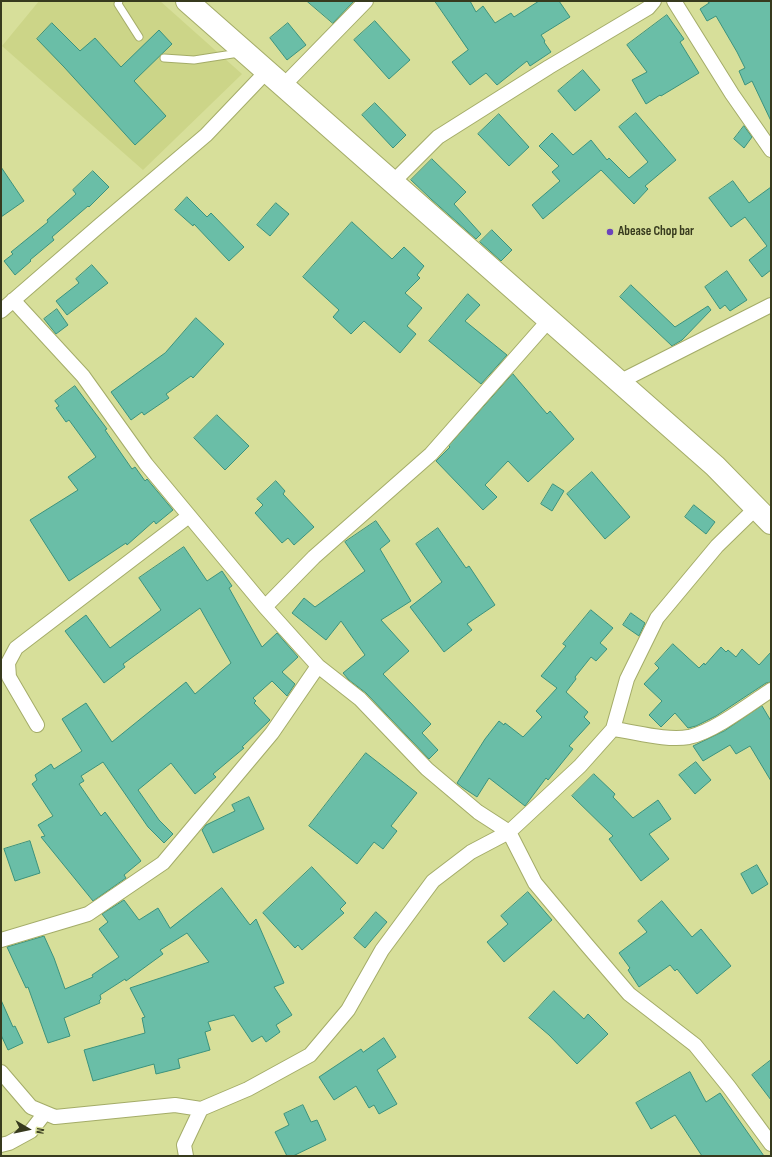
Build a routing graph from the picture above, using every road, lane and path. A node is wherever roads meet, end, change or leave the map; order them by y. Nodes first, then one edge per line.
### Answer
1 (119, 1) edge
2 (187, 1) edge
3 (366, 1) edge
4 (654, 1) edge
5 (674, 1) edge
6 (139, 37) dead end
7 (245, 52) junction
8 (164, 58) dead end
9 (267, 71) junction
10 (283, 86) junction
11 (771, 150) edge
12 (393, 182) junction
13 (13, 300) junction
14 (771, 306) edge
15 (1, 311) edge
16 (549, 320) junction
17 (619, 382) junction
18 (765, 515) edge
19 (189, 516) junction
20 (265, 607) junction
21 (318, 666) junction
22 (771, 690) edge
23 (36, 725) dead end
24 (613, 729) junction
25 (509, 832) junction
26 (1, 940) edge
27 (1, 1072) edge
28 (201, 1109) junction
29 (45, 1113) junction
30 (771, 1144) edge
31 (1, 1145) edge
32 (186, 1156) edge

1 - 6 lane
2 - 7 highway
3 - 10 street
4 - 12 street
5 - 11 street
7 - 8 lane
7 - 9 highway
9 - 10 highway
9 - 13 street
10 - 12 highway
12 - 16 highway
13 - 15 street
13 - 19 street
14 - 17 street
16 - 17 highway
16 - 20 street
17 - 18 highway
18 - 24 street
19 - 20 street
19 - 23 street
20 - 21 street
21 - 25 street
21 - 26 street
22 - 24 street
24 - 25 street
25 - 28 street
25 - 30 street
27 - 29 street
28 - 29 street
28 - 32 street
29 - 31 street

